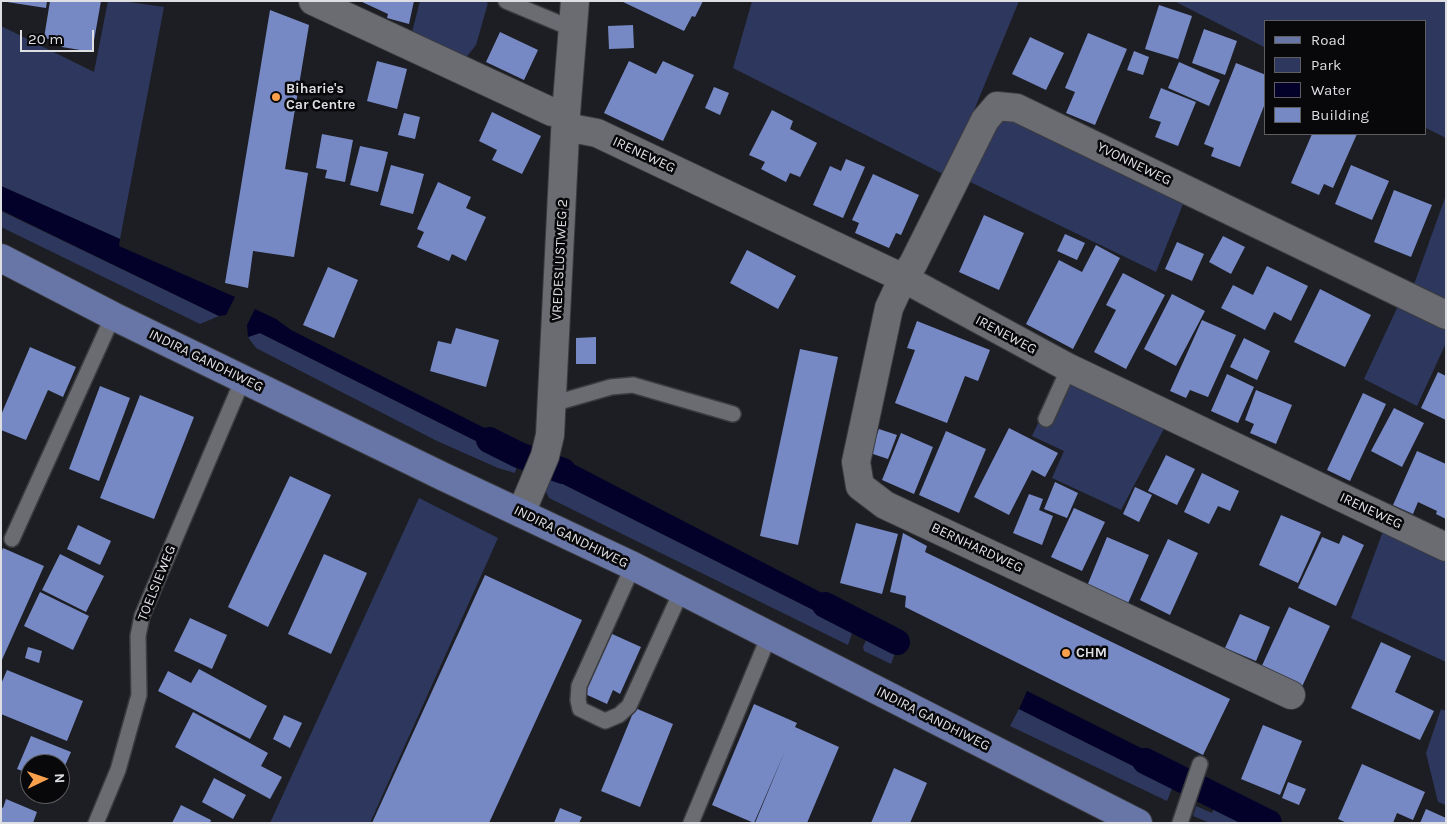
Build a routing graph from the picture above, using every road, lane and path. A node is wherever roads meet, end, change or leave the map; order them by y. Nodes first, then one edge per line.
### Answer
1 (313, 1) edge
2 (506, 1) edge
3 (574, 13) edge
4 (566, 121) junction
5 (1, 258) edge
6 (903, 278) junction
7 (113, 316) junction
8 (1446, 316) edge
9 (1069, 368) junction
10 (243, 379) junction
11 (552, 404) junction
12 (733, 414) dead end
13 (1046, 419) dead end
14 (525, 502) junction
15 (12, 539) dead end
16 (1446, 547) edge
17 (633, 566) junction
18 (681, 592) junction
19 (769, 636) junction
20 (1291, 695) dead end
21 (1200, 764) dead end
22 (96, 823) edge
23 (691, 823) edge
24 (1138, 823) edge
25 (1180, 823) edge

1 - 4 street, IRENEWEG
2 - 3 lane
3 - 4 street, VREDESLUSTWEG 2
4 - 6 street, IRENEWEG
4 - 11 street, VREDESLUSTWEG 2
5 - 7 main road, INDIRA GANDHIWEG
6 - 8 street, YVONNEWEG
6 - 9 street, IRENEWEG
6 - 20 street, BERNHARDWEG
7 - 10 main road, INDIRA GANDHIWEG
7 - 15 lane
9 - 13 lane
9 - 16 street, IRENEWEG
10 - 14 main road, INDIRA GANDHIWEG
10 - 22 lane, TOELSIEWEG
11 - 12 lane
11 - 14 street, VREDESLUSTWEG 2
14 - 17 main road, INDIRA GANDHIWEG
17 - 18 main road, INDIRA GANDHIWEG
17 - 18 lane
18 - 19 main road, INDIRA GANDHIWEG
19 - 23 lane
19 - 24 main road, INDIRA GANDHIWEG
21 - 25 lane

